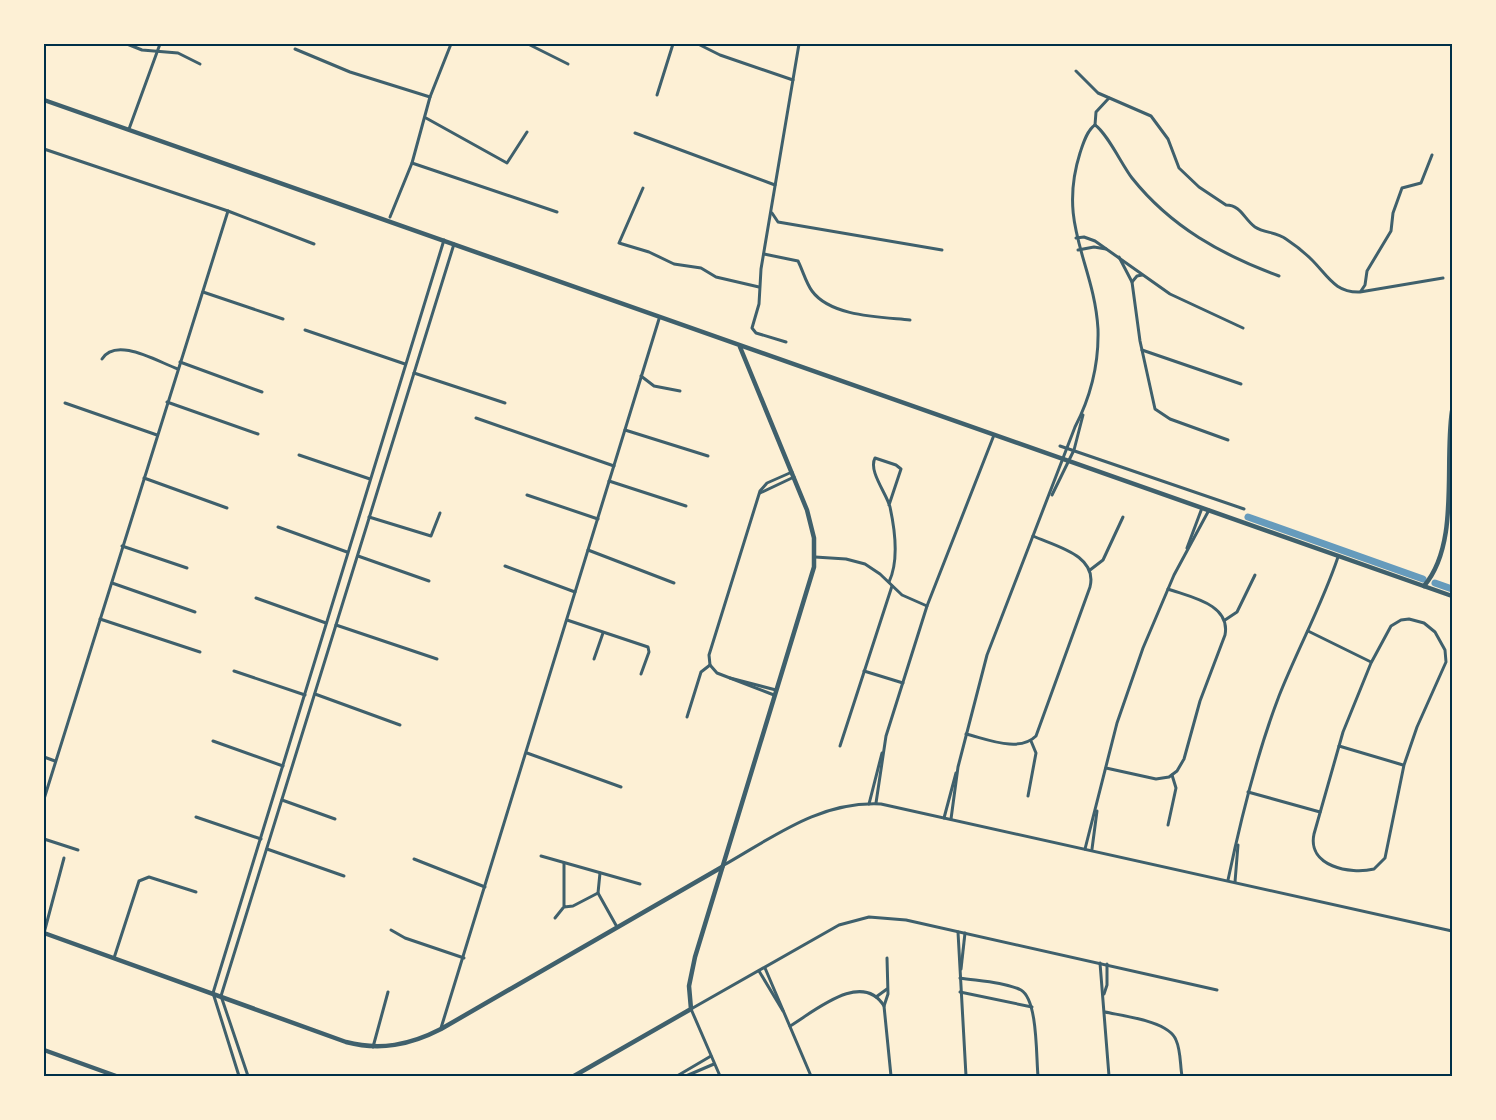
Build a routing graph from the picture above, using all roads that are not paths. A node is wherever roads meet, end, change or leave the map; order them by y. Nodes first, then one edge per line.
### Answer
1 (127, 44) edge
2 (160, 44) edge
3 (451, 44) edge
4 (528, 44) edge
5 (673, 44) edge
6 (698, 44) edge
7 (799, 44) edge
8 (295, 49) dead end
9 (157, 52) junction
10 (200, 64) dead end
11 (568, 64) dead end
12 (1076, 71) dead end
13 (793, 80) junction
14 (657, 95) dead end
15 (430, 97) junction
16 (1109, 98) junction
17 (44, 100) edge
18 (426, 118) junction
19 (1095, 125) junction
20 (129, 130) junction
21 (527, 132) dead end
22 (635, 133) dead end
23 (44, 149) edge
24 (1432, 155) dead end
25 (412, 163) junction
26 (775, 185) junction
27 (643, 188) dead end
28 (228, 211) junction
29 (556, 212) dead end
30 (771, 212) junction
31 (390, 217) dead end
32 (1076, 238) junction
33 (444, 240) junction
34 (314, 244) dead end
35 (454, 244) junction
36 (942, 250) dead end
37 (1078, 250) junction
38 (1107, 250) junction
39 (764, 254) junction
40 (1119, 257) junction
41 (1143, 275) junction
42 (1279, 276) dead end
43 (1443, 278) dead end
44 (1132, 282) junction
45 (759, 287) junction
46 (204, 292) junction
47 (1360, 292) junction
48 (283, 319) dead end
49 (660, 319) junction
50 (910, 320) dead end
51 (1243, 328) dead end
52 (305, 330) dead end
53 (412, 342) junction
54 (786, 342) dead end
55 (422, 346) junction
56 (740, 347) junction
57 (1142, 350) junction
58 (102, 359) dead end
59 (180, 362) junction
60 (405, 364) junction
61 (178, 369) junction
62 (414, 373) junction
63 (641, 376) junction
64 (1240, 384) dead end
65 (262, 392) dead end
66 (680, 392) dead end
67 (167, 402) junction
68 (65, 403) dead end
69 (505, 404) dead end
70 (1452, 411) edge
71 (1083, 414) junction
72 (476, 418) dead end
73 (625, 430) junction
74 (258, 434) dead end
75 (157, 435) junction
76 (994, 435) junction
77 (1228, 440) dead end
78 (1060, 446) dead end
79 (1067, 448) junction
80 (1074, 450) junction
81 (299, 455) dead end
82 (708, 456) dead end
83 (1063, 460) junction
84 (1069, 462) junction
85 (614, 466) junction
86 (793, 475) junction
87 (143, 478) junction
88 (370, 479) junction
89 (609, 481) junction
90 (527, 495) dead end
91 (1049, 500) junction
92 (889, 505) junction
93 (686, 506) dead end
94 (227, 508) dead end
95 (1202, 508) junction
96 (1244, 509) dead end
97 (1209, 510) junction
98 (440, 513) dead end
99 (369, 517) junction
100 (1123, 517) dead end
101 (598, 519) junction
102 (278, 527) dead end
103 (1033, 536) junction
104 (122, 546) junction
105 (588, 550) junction
106 (1187, 550) junction
107 (348, 552) junction
108 (358, 556) junction
109 (1338, 556) junction
110 (815, 557) junction
111 (505, 566) dead end
112 (187, 568) dead end
113 (1090, 570) junction
114 (1256, 575) dead end
115 (429, 580) dead end
116 (111, 582) junction
117 (889, 582) junction
118 (674, 583) dead end
119 (338, 585) junction
120 (892, 586) junction
121 (1424, 586) junction
122 (347, 589) junction
123 (1168, 589) junction
124 (575, 592) junction
125 (1452, 596) edge
126 (256, 598) dead end
127 (927, 606) junction
128 (195, 612) dead end
129 (100, 619) junction
130 (567, 620) junction
131 (1225, 620) junction
132 (326, 623) junction
133 (336, 625) junction
134 (1308, 631) junction
135 (603, 633) junction
136 (200, 652) dead end
137 (437, 659) dead end
138 (594, 659) dead end
139 (1371, 663) junction
140 (710, 664) junction
141 (864, 670) junction
142 (234, 671) dead end
143 (641, 674) dead end
144 (903, 683) junction
145 (777, 693) junction
146 (315, 694) junction
147 (304, 695) junction
148 (687, 717) dead end
149 (400, 724) dead end
150 (966, 734) junction
151 (213, 741) dead end
152 (1030, 741) junction
153 (840, 746) dead end
154 (1339, 746) junction
155 (883, 752) junction
156 (526, 753) junction
157 (44, 757) edge
158 (55, 762) junction
159 (1404, 765) junction
160 (283, 766) junction
161 (958, 767) junction
162 (1106, 768) junction
163 (1172, 775) junction
164 (621, 787) dead end
165 (276, 788) junction
166 (285, 790) junction
167 (1248, 792) junction
168 (1028, 796) dead end
169 (44, 799) edge
170 (282, 800) junction
171 (869, 804) junction
172 (876, 804) junction
173 (1097, 810) junction
174 (1320, 812) junction
175 (196, 817) dead end
176 (944, 818) junction
177 (335, 819) dead end
178 (950, 819) junction
179 (1168, 825) dead end
180 (44, 839) edge
181 (261, 839) junction
182 (1238, 844) junction
183 (78, 849) dead end
184 (267, 849) junction
185 (1085, 849) junction
186 (1092, 850) junction
187 (541, 856) dead end
188 (64, 858) dead end
189 (414, 859) dead end
190 (564, 863) junction
191 (722, 866) junction
192 (600, 873) junction
193 (344, 876) dead end
194 (1228, 880) junction
195 (1235, 882) junction
196 (640, 884) dead end
197 (485, 887) junction
198 (196, 892) dead end
199 (598, 893) junction
200 (564, 907) junction
201 (555, 918) dead end
202 (617, 927) junction
203 (391, 930) dead end
204 (1452, 931) edge
205 (958, 932) junction
206 (44, 933) edge
207 (965, 933) junction
208 (114, 958) junction
209 (464, 958) junction
210 (887, 958) dead end
211 (1100, 963) junction
212 (1107, 964) junction
213 (765, 968) junction
214 (759, 971) junction
215 (960, 971) junction
216 (960, 978) junction
217 (888, 987) junction
218 (1217, 990) dead end
219 (388, 992) dead end
220 (960, 992) junction
221 (213, 993) junction
222 (1104, 994) junction
223 (221, 996) junction
224 (876, 997) junction
225 (884, 1006) junction
226 (1032, 1006) junction
227 (691, 1009) junction
228 (1105, 1012) junction
229 (785, 1015) junction
230 (790, 1026) junction
231 (441, 1029) junction
232 (373, 1047) junction
233 (44, 1050) edge
234 (711, 1056) junction
235 (714, 1064) junction
236 (116, 1077) edge
237 (239, 1077) edge
238 (248, 1077) edge
239 (574, 1077) edge
240 (677, 1077) edge
241 (686, 1077) edge
242 (720, 1077) edge
243 (811, 1077) edge
244 (891, 1077) edge
245 (966, 1077) edge
246 (1038, 1077) edge
247 (1109, 1077) edge
248 (1182, 1077) edge

1 - 9 street
2 - 9 street
3 - 15 street
4 - 11 street
5 - 14 street
6 - 13 street
7 - 13 street
8 - 15 street
9 - 10 street
9 - 20 street
12 - 16 street
13 - 26 street
15 - 18 street
16 - 19 street
16 - 47 street
17 - 20 street
18 - 21 street
18 - 25 street
19 - 32 street
19 - 42 street
20 - 33 street
22 - 26 street
23 - 28 street
24 - 47 street
25 - 29 street
25 - 31 street
26 - 30 street
27 - 45 street
28 - 34 street
28 - 46 street
30 - 36 street
30 - 39 street
32 - 37 street
32 - 38 street
33 - 35 street
33 - 53 street
35 - 49 street
35 - 55 street
37 - 38 street
37 - 71 street
38 - 40 street
39 - 45 street
39 - 50 street
40 - 41 street
40 - 44 street
41 - 44 street
41 - 51 street
43 - 47 street
44 - 57 street
45 - 54 street
46 - 48 street
46 - 59 street
49 - 56 street
49 - 63 street
52 - 60 street
53 - 55 street
53 - 60 street
55 - 62 street
56 - 76 street
56 - 86 street
57 - 64 street
57 - 77 street
58 - 61 street
59 - 61 street
59 - 65 street
60 - 88 street
61 - 67 street
62 - 69 street
62 - 99 street
63 - 66 street
63 - 73 street
67 - 74 street
67 - 75 street
68 - 75 street
70 - 121 street
71 - 79 street
71 - 80 street
72 - 85 street
73 - 82 street
73 - 85 street
75 - 87 street
76 - 83 street
76 - 127 street
78 - 79 street
79 - 80 street
79 - 83 street
80 - 84 street
80 - 96 street
81 - 88 street
83 - 84 street
83 - 91 street
84 - 91 street
84 - 95 street
85 - 89 street
86 - 110 street
86 - 140 street
87 - 94 street
87 - 104 street
88 - 107 street
89 - 93 street
89 - 101 street
90 - 101 street
91 - 103 street
92 - 92 street
92 - 117 street
95 - 97 street
95 - 106 street
97 - 106 street
97 - 109 street
98 - 99 street
99 - 108 street
100 - 113 street
101 - 105 street
102 - 107 street
103 - 113 street
103 - 150 street
104 - 112 street
104 - 116 street
105 - 118 street
105 - 124 street
106 - 123 street
107 - 119 street
108 - 115 street
108 - 122 street
109 - 121 street
109 - 134 street
110 - 117 street
110 - 145 street
111 - 124 street
113 - 152 street
114 - 131 street
116 - 128 street
116 - 129 street
117 - 120 street
119 - 122 street
119 - 132 street
120 - 127 street
120 - 141 street
121 - 125 street
122 - 133 street
123 - 131 street
123 - 162 street
124 - 130 street
126 - 132 street
127 - 144 street
129 - 136 street
129 - 158 street
130 - 135 street
130 - 156 street
131 - 163 street
132 - 147 street
133 - 137 street
133 - 146 street
134 - 139 street
134 - 167 street
135 - 138 street
135 - 143 street
139 - 154 street
139 - 159 street
140 - 145 street
140 - 148 street
141 - 144 street
141 - 153 street
142 - 147 street
144 - 155 street
145 - 191 street
146 - 149 street
146 - 166 street
147 - 160 street
150 - 152 street
150 - 161 street
151 - 160 street
152 - 168 street
154 - 159 street
154 - 174 street
155 - 171 street
155 - 172 street
156 - 164 street
156 - 197 street
157 - 158 street
158 - 169 street
159 - 174 street
160 - 165 street
161 - 176 street
161 - 178 street
162 - 163 street
162 - 173 street
163 - 179 street
165 - 166 street
165 - 181 street
166 - 170 street
167 - 174 street
167 - 182 street
170 - 177 street
170 - 184 street
171 - 172 street
171 - 191 street
172 - 176 street
173 - 185 street
173 - 186 street
175 - 181 street
176 - 178 street
178 - 185 street
180 - 183 street
181 - 221 street
182 - 194 street
182 - 195 street
184 - 193 street
184 - 223 street
185 - 186 street
186 - 194 street
187 - 190 street
188 - 206 street
189 - 197 street
190 - 192 street
190 - 200 street
191 - 202 street
191 - 227 street
192 - 196 street
192 - 199 street
194 - 195 street
195 - 204 street
197 - 209 street
198 - 208 street
199 - 200 street
199 - 202 street
200 - 201 street
202 - 231 street
203 - 209 street
205 - 207 street
205 - 213 street
205 - 215 street
206 - 208 street
207 - 211 street
207 - 215 street
208 - 221 street
209 - 231 street
210 - 217 street
211 - 212 street
211 - 222 street
212 - 218 street
212 - 222 street
213 - 214 street
213 - 229 street
214 - 227 street
214 - 229 street
215 - 216 street
216 - 220 street
216 - 226 street
217 - 224 street
217 - 225 street
219 - 232 street
220 - 226 street
220 - 245 street
221 - 223 street
221 - 237 street
222 - 228 street
223 - 232 street
223 - 238 street
224 - 225 street
224 - 230 street
225 - 244 street
226 - 246 street
227 - 234 street
227 - 239 street
228 - 247 street
228 - 248 street
229 - 230 street
230 - 243 street
231 - 232 street
233 - 236 street
234 - 235 street
234 - 240 street
235 - 241 street
235 - 242 street

